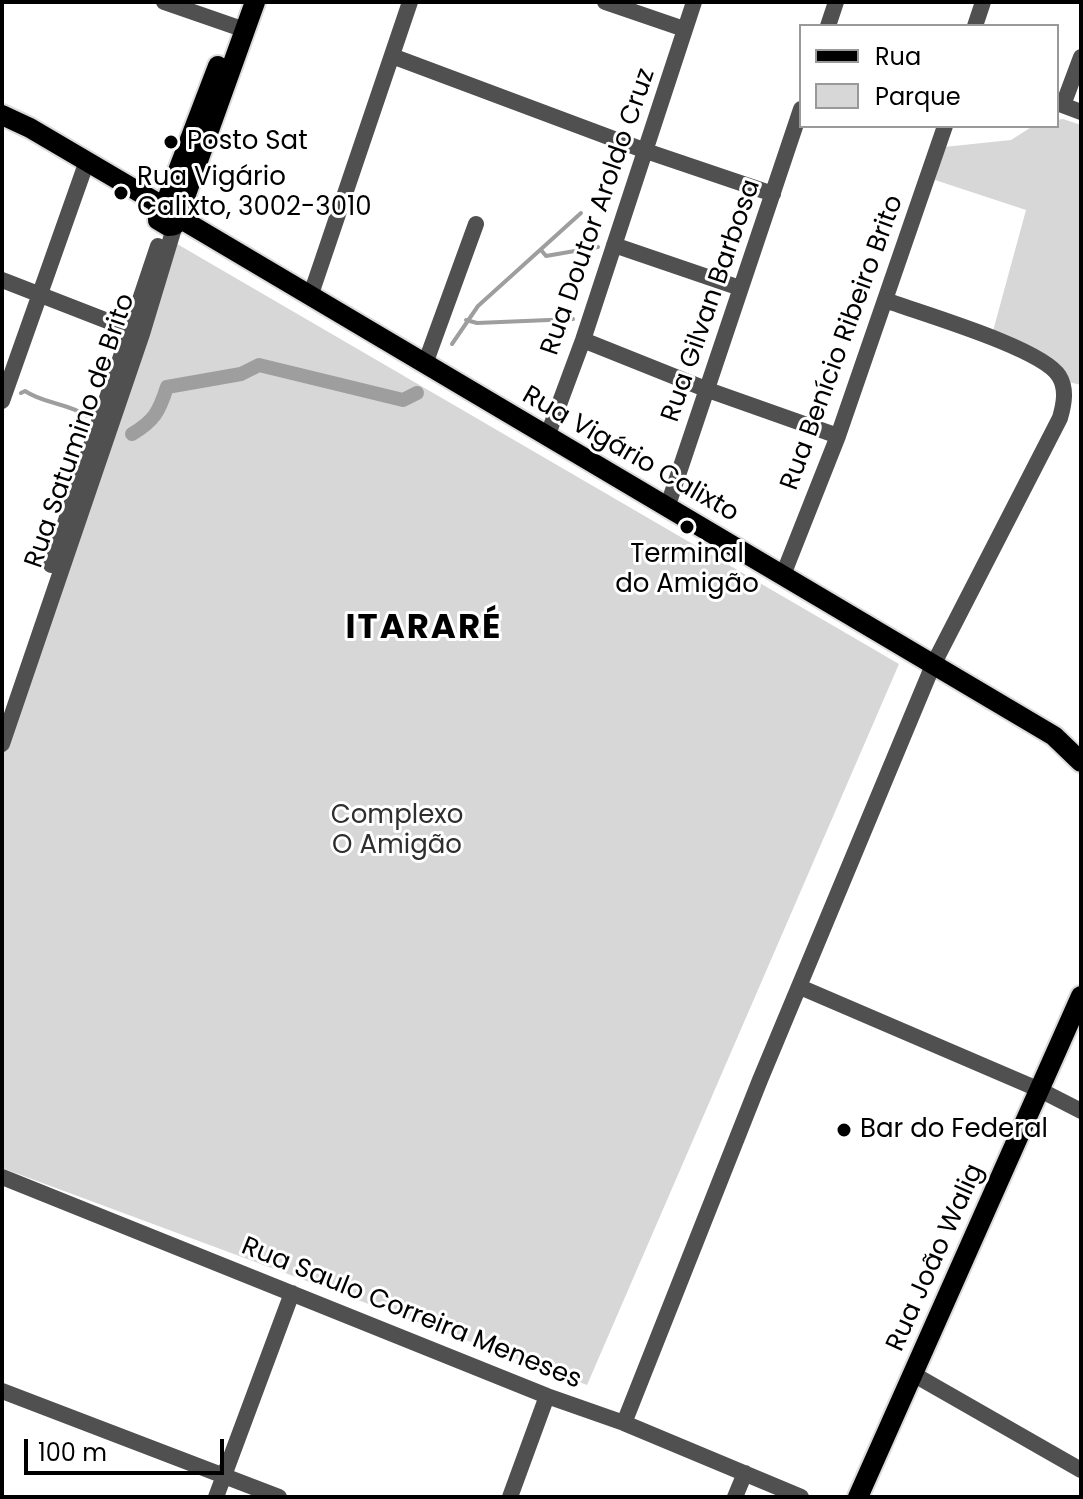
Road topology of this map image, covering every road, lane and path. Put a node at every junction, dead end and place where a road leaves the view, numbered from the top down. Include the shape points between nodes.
1 (164, 2) edge
2 (241, 2) edge
3 (255, 2) edge
4 (410, 2) edge
5 (605, 2) edge
6 (694, 2) edge
7 (836, 2) edge
8 (983, 2) edge
9 (829, 24) edge
10 (976, 24) edge
11 (239, 28) junction
12 (684, 29) junction
13 (392, 56) junction
14 (1081, 57) edge
15 (1060, 104) edge
16 (1081, 112) edge
17 (2, 115) edge
18 (799, 115) edge
19 (944, 128) edge
20 (646, 151) junction
21 (87, 161) junction
22 (773, 194) junction
23 (171, 214) junction
24 (476, 224) dead end
25 (614, 245) junction
26 (2, 280) edge
27 (740, 288) junction
28 (311, 294) junction
29 (40, 295) junction
30 (885, 300) junction
31 (137, 332) junction
32 (583, 340) junction
33 (425, 364) junction
34 (708, 390) junction
35 (2, 401) edge
36 (838, 436) junction
37 (547, 437) junction
38 (667, 508) junction
39 (783, 575) junction
40 (933, 665) junction
41 (2, 712) edge
42 (1054, 736) junction
43 (1081, 742) edge
44 (2, 744) edge
45 (1081, 762) edge
46 (800, 987) junction
47 (1081, 996) edge
48 (1040, 1090) junction
49 (1081, 1111) edge
50 (2, 1177) edge
51 (292, 1293) junction
52 (913, 1374) junction
53 (2, 1391) edge
54 (547, 1396) junction
55 (624, 1423) junction
56 (1081, 1470) edge
57 (745, 1473) junction
58 (223, 1476) junction
59 (216, 1497) edge
60 (279, 1497) edge
61 (510, 1497) edge
62 (735, 1497) edge
63 (801, 1497) edge
64 (858, 1497) edge

1 - 11 street
2 - 11 main road, Rua Satumino de Brito
3 - 11 main road, Rua Satumino de Brito
4 - 13 street
5 - 12 street
6 - 12 street, Rua Doutor Aroldo Cruz
7 - 9 street
8 - 10 street
11 - 23 main road, Rua Satumino de Brito
12 - 20 street, Rua Doutor Aroldo Cruz
13 - 20 street
13 - 28 street
14 - 15 street
15 - 16 street
17 - 21 main road, Rua Vigário Calixto
18 - 22 street, Rua Gilvan Barbosa
19 - 30 street, Rua Benício Ribeiro Brito
20 - 22 street
20 - 25 street, Rua Doutor Aroldo Cruz
21 - 23 main road, Rua Vigário Calixto
21 - 29 street
22 - 27 street, Rua Gilvan Barbosa
23 - 28 main road, Rua Vigário Calixto
23 - 31 street, Rua Satumino de Brito
24 - 33 street
25 - 27 street
25 - 32 street, Rua Doutor Aroldo Cruz
26 - 29 street
27 - 34 street, Rua Gilvan Barbosa
28 - 33 main road, Rua Vigário Calixto
29 - 31 street
29 - 35 street
30 - 36 street, Rua Benício Ribeiro Brito
30 - 40 street via 1027,353 1050,366 1063,387 1060,418
31 - 41 street, Rua Satumino de Brito
31 - 44 street, Rua Satumino de Brito
32 - 34 street
32 - 37 street, Rua Doutor Aroldo Cruz
33 - 37 main road, Rua Vigário Calixto
34 - 36 street
34 - 38 street, Rua Gilvan Barbosa
36 - 39 street, Rua Benício Ribeiro Brito
37 - 38 main road, Rua Vigário Calixto
38 - 39 main road, Rua Vigário Calixto
39 - 40 main road, Rua Vigário Calixto
40 - 42 main road, Rua Vigário Calixto
40 - 46 street
42 - 43 main road, Rua Vigário Calixto
42 - 45 main road, Rua Vigário Calixto
46 - 48 street
46 - 55 street
47 - 48 main road, Rua João Walig
48 - 49 street
48 - 52 main road, Rua João Walig
50 - 51 street, Rua Saulo Correira Meneses
51 - 54 street, Rua Saulo Correira Meneses
51 - 58 street
52 - 56 street
52 - 64 main road, Rua João Walig
53 - 58 street
54 - 55 street, Rua Saulo Correira Meneses
54 - 61 street
55 - 57 street, Rua Saulo Correira Meneses
57 - 62 street
57 - 63 street, Rua Saulo Correira Meneses
58 - 59 street
58 - 60 street

